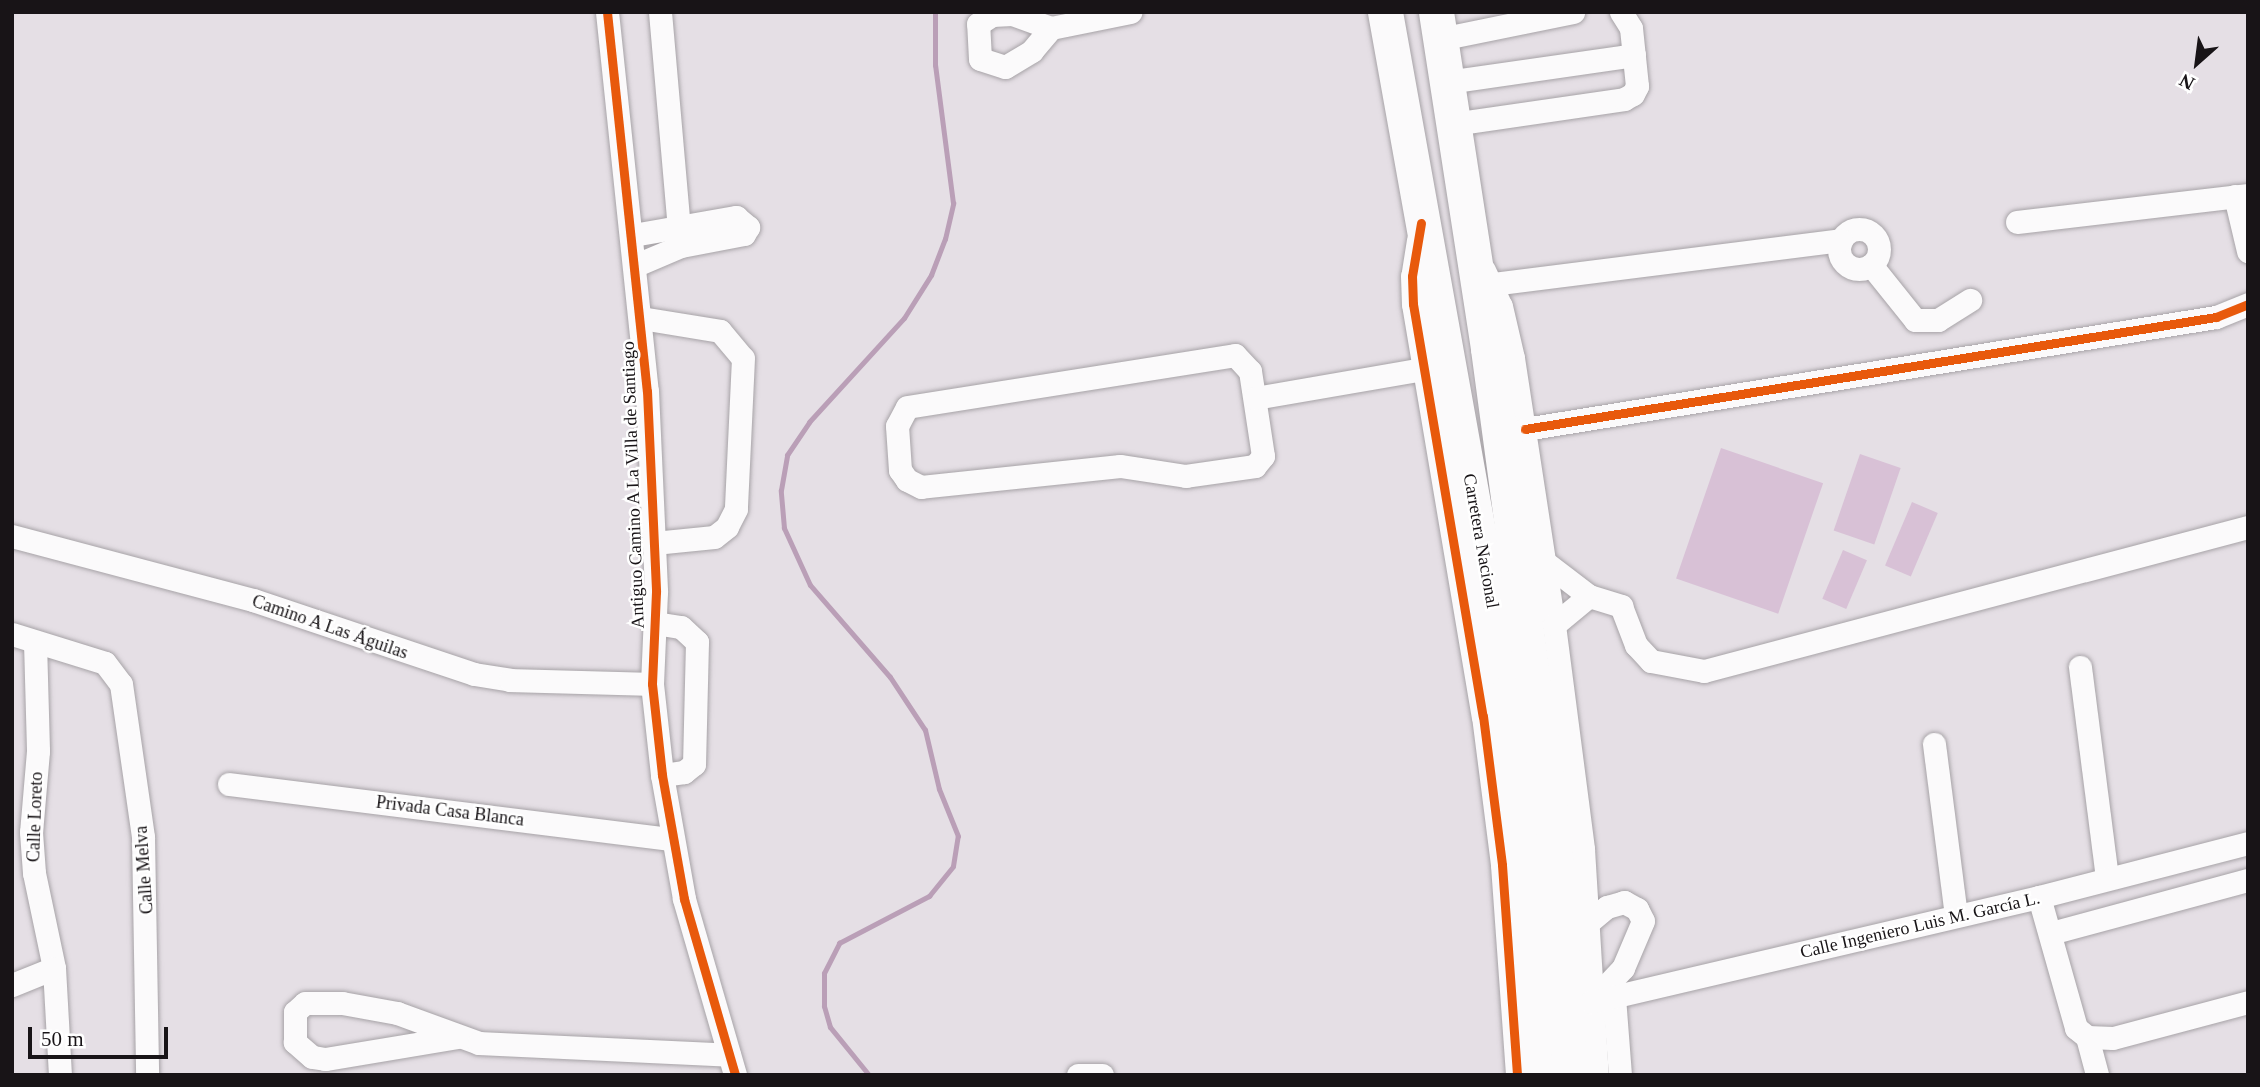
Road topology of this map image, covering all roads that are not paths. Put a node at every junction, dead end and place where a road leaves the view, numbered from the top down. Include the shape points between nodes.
1 (607, 12) edge
2 (660, 12) edge
3 (1130, 12) edge
4 (1385, 12) edge
5 (1573, 12) edge
6 (1621, 12) edge
7 (1438, 26) edge
8 (1051, 28) dead end
9 (1634, 55) junction
10 (1447, 82) junction
11 (1453, 124) junction
12 (2241, 195) edge
13 (2018, 222) dead end
14 (1421, 223) junction
15 (633, 235) junction
16 (678, 237) junction
17 (1473, 250) junction
18 (2248, 251) edge
19 (636, 265) junction
20 (1493, 284) junction
21 (1970, 300) dead end
22 (2248, 304) edge
23 (642, 318) junction
24 (1423, 369) junction
25 (1255, 398) junction
26 (1525, 429) junction
27 (1490, 501) junction
28 (2248, 527) edge
29 (12, 536) edge
30 (654, 543) junction
31 (1542, 561) junction
32 (1589, 596) junction
33 (655, 623) junction
34 (1554, 625) junction
35 (12, 634) edge
36 (35, 642) junction
37 (2080, 667) dead end
38 (652, 684) junction
39 (1934, 744) dead end
40 (662, 775) junction
41 (229, 783) dead end
42 (670, 839) junction
43 (2248, 843) edge
44 (2107, 878) junction
45 (2248, 880) edge
46 (2039, 897) junction
47 (1956, 916) junction
48 (1584, 926) junction
49 (2051, 933) junction
50 (54, 968) junction
51 (12, 985) edge
52 (1605, 994) junction
53 (2248, 1002) edge
54 (458, 1037) junction
55 (2087, 1037) junction
56 (732, 1065) edge
57 (60, 1075) edge
58 (147, 1075) edge
59 (1078, 1075) edge
60 (1102, 1075) edge
61 (1517, 1075) edge
62 (1542, 1075) edge
63 (1570, 1075) edge
64 (1597, 1075) edge
65 (1620, 1075) edge
66 (2097, 1075) edge

1 - 15 street, Antiguo Camino A La Villa de Santiago
2 - 16 street
3 - 8 street
4 - 14 highway, Carretera Nacional
5 - 7 street
6 - 9 street via 1631,28
7 - 10 highway, Carretera Nacional
9 - 10 street
9 - 11 street via 1637,86 1624,99
10 - 11 highway, Carretera Nacional
11 - 17 highway, Carretera Nacional
12 - 13 street
12 - 18 street
14 - 24 street via 1412,276
14 - 27 highway, Carretera Nacional
15 - 16 street
15 - 19 street, Antiguo Camino A La Villa de Santiago
16 - 19 street
17 - 20 street
17 - 27 highway, Carretera Nacional
19 - 23 street, Antiguo Camino A La Villa de Santiago
20 - 21 street via 1841,240 1853,230 1868,232 1878,244 1871,265 1915,320 1938,320
20 - 26 street via 1513,358
22 - 26 street via 2216,317
23 - 30 street, Antiguo Camino A La Villa de Santiago
23 - 30 street via 720,331 743,358 736,509 727,527 714,537
24 - 25 street
24 - 61 street via 1483,716 1502,865
25 - 25 street via 1250,371 1234,355 907,408 897,426 900,470 921,487 1120,466 1186,476 1255,466 1263,456
26 - 31 street
27 - 62 highway, Carretera Nacional
27 - 63 highway, Carretera Nacional via 1554,839
28 - 32 street via 1704,671 1651,661 1636,645 1621,606
29 - 38 street, Camino A Las Águilas via 253,600 474,674 510,680
30 - 33 street, Antiguo Camino A La Villa de Santiago
31 - 32 street
31 - 34 street
32 - 34 street
33 - 38 street, Antiguo Camino A La Villa de Santiago
33 - 40 street via 681,627 696,642 694,764 684,772
34 - 48 street via 1583,849
35 - 36 street
36 - 50 street, Calle Loreto via 38,751 31,832 34,873
36 - 58 street, Calle Melva via 113,668 125,704 143,837
37 - 44 street
38 - 40 street, Antiguo Camino A La Villa de Santiago
39 - 47 street
40 - 42 street, Antiguo Camino A La Villa de Santiago
41 - 42 street, Privada Casa Blanca
42 - 56 street, Antiguo Camino A La Villa de Santiago
43 - 44 street, Calle Ingeniero Luis M. García L.
44 - 46 street, Calle Ingeniero Luis M. García L.
45 - 49 street
46 - 47 street, Calle Ingeniero Luis M. García L.
46 - 49 street
47 - 52 street, Calle Ingeniero Luis M. García L.
48 - 52 street
48 - 52 street via 1607,907 1625,902 1637,909 1643,921
49 - 55 street via 2076,1028
50 - 51 street
50 - 57 street, Calle Loreto
52 - 64 street
52 - 65 street
53 - 55 street via 2113,1038
54 - 54 street via 367,1006 305,1003 295,1012 295,1042 312,1057
54 - 56 street
55 - 66 street
59 - 60 street

